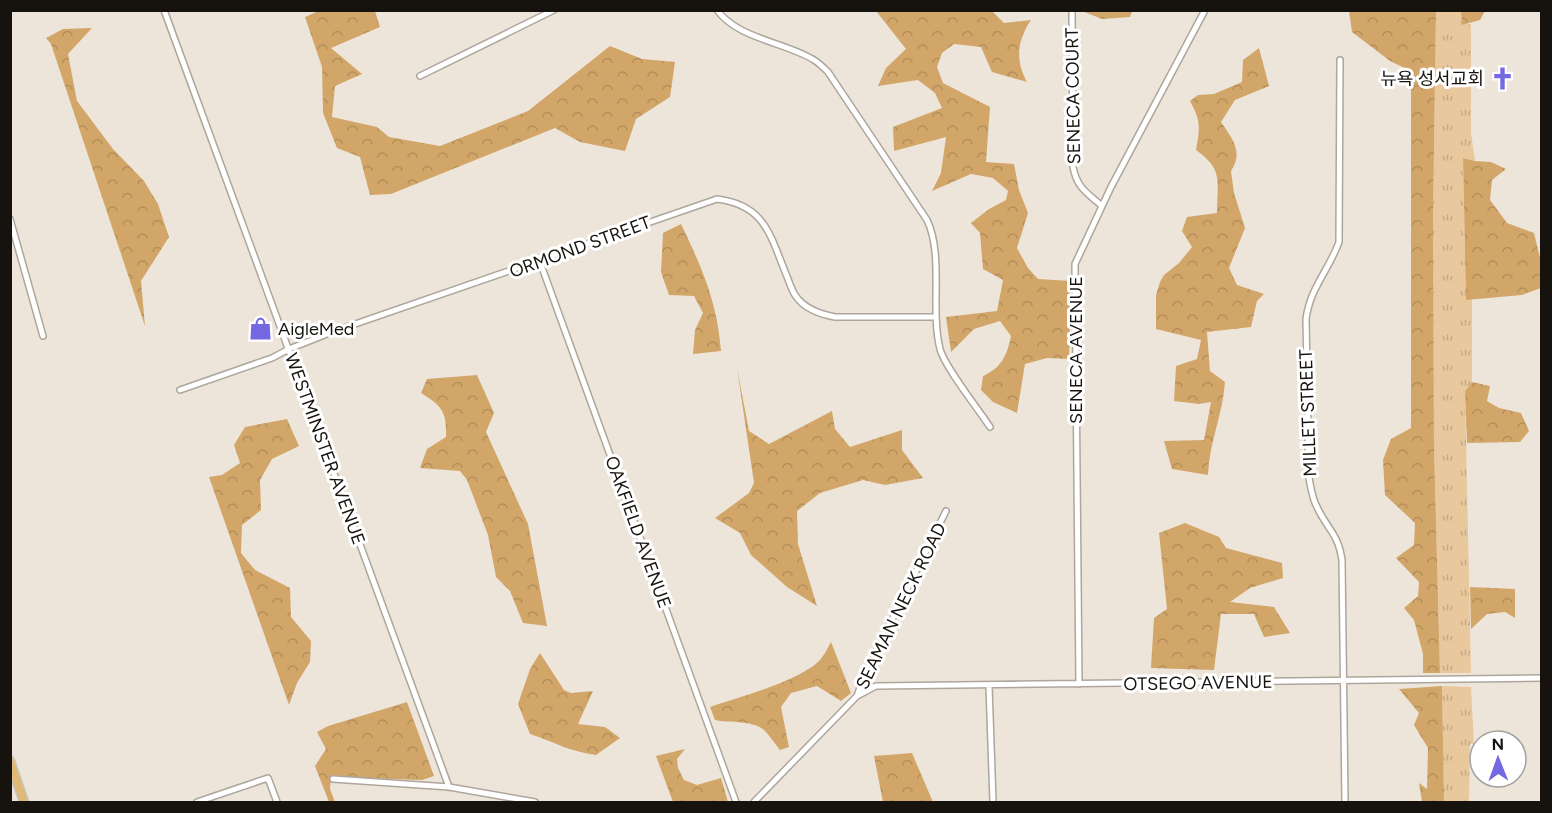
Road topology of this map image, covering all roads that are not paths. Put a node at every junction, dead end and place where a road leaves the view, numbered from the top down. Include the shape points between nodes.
1 (164, 10) edge
2 (554, 10) edge
3 (717, 10) edge
4 (1072, 10) edge
5 (1205, 10) edge
6 (1340, 60) dead end
7 (420, 76) dead end
8 (1102, 206) junction
9 (10, 219) edge
10 (540, 262) junction
11 (936, 317) junction
12 (43, 336) dead end
13 (289, 349) junction
14 (180, 390) dead end
15 (990, 427) dead end
16 (946, 512) dead end
17 (1542, 678) edge
18 (1343, 681) junction
19 (1079, 684) junction
20 (989, 686) junction
21 (857, 696) junction
22 (10, 760) edge
23 (333, 779) dead end
24 (448, 787) junction
25 (24, 802) edge
26 (197, 802) edge
27 (277, 802) edge
28 (535, 802) edge
29 (736, 802) edge
30 (754, 802) edge
31 (993, 802) edge
32 (1346, 802) edge

1 - 13 street, WESTMINSTER AVENUE
2 - 7 street
3 - 11 street via 738,28 814,59 828,72 932,230
4 - 8 street, SENECA COURT via 1073,167 1079,185
5 - 8 street, SENECA AVENUE
6 - 18 street, MILLET STREET via 1339,242 1311,295 1306,319 1309,478 1312,497 1339,544
8 - 19 street, SENECA AVENUE via 1075,264
9 - 12 street
10 - 11 street, ORMOND STREET via 717,199 745,206 758,215 767,227 795,295 819,314
10 - 13 street, ORMOND STREET
10 - 29 street, OAKFIELD AVENUE
11 - 15 street via 940,353
13 - 14 street, ORMOND STREET
13 - 24 street, WESTMINSTER AVENUE
16 - 21 street, SEAMAN NECK ROAD
17 - 18 street, OTSEGO AVENUE
18 - 19 street, OTSEGO AVENUE
18 - 32 street, MILLET STREET
19 - 20 street, OTSEGO AVENUE
20 - 21 street, OTSEGO AVENUE via 876,686
20 - 31 street
21 - 30 street, SEAMAN NECK ROAD
22 - 25 main road
23 - 24 street
24 - 28 street
26 - 27 street via 268,778

